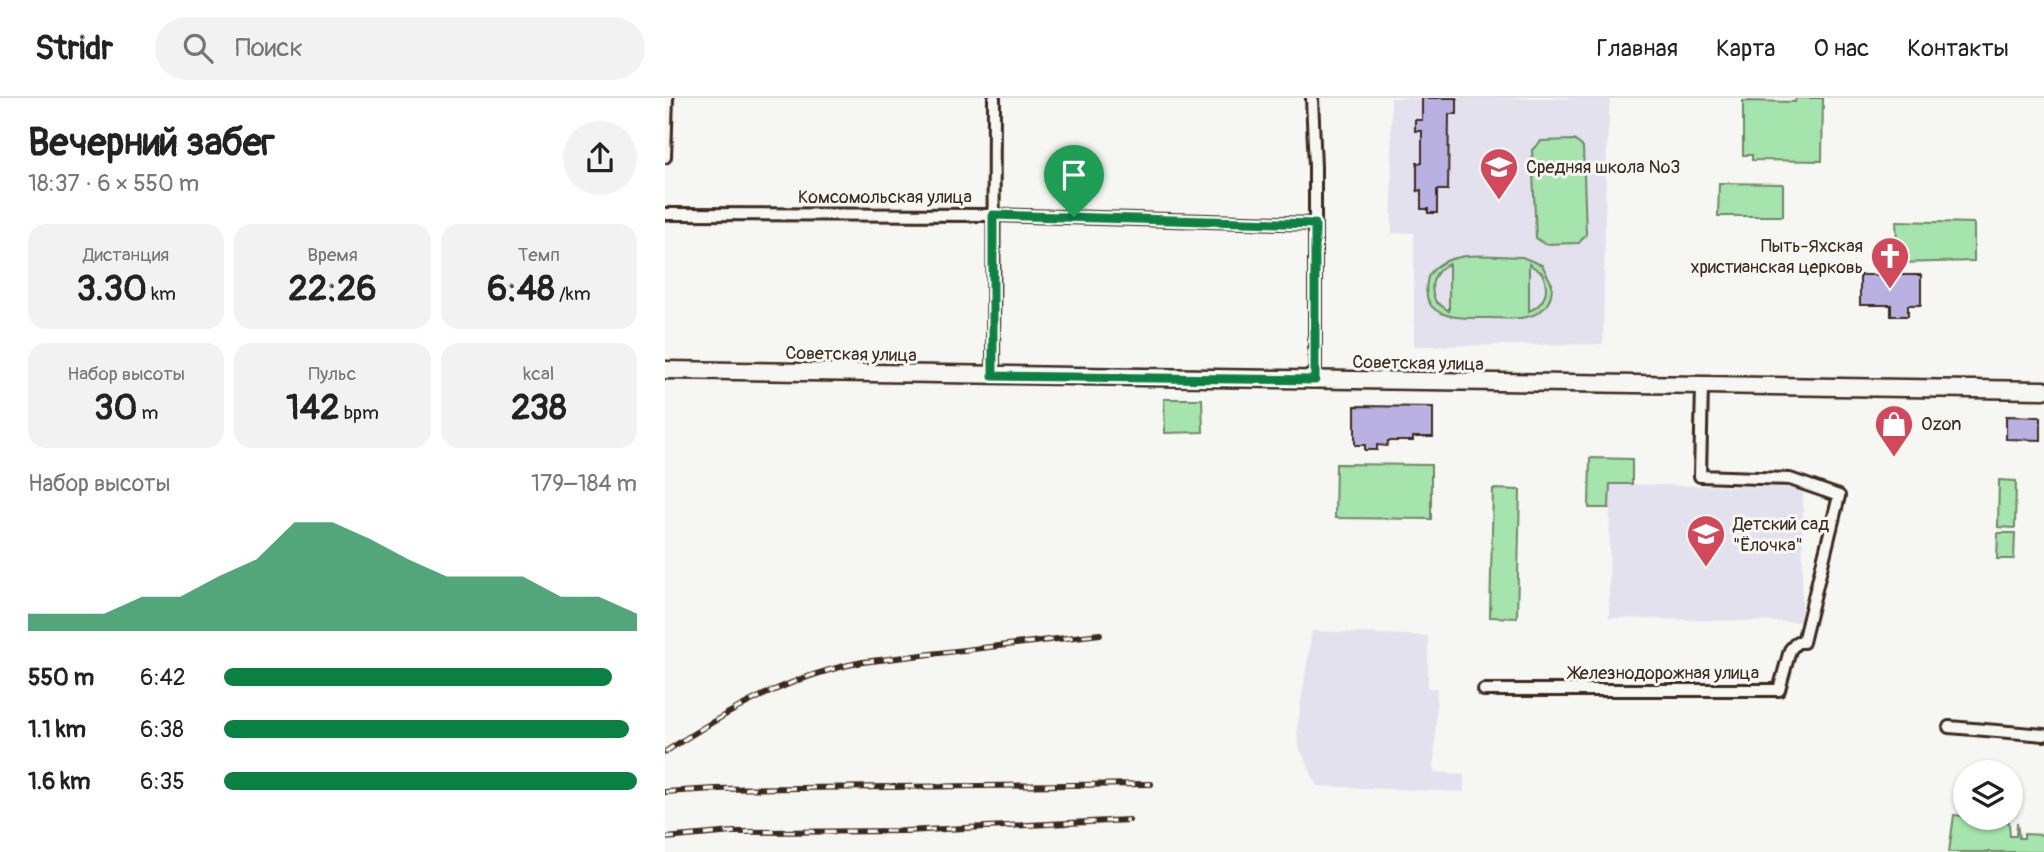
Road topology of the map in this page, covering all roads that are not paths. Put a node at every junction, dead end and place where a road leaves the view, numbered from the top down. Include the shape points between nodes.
1 (667, 98) edge
2 (994, 98) edge
3 (1312, 98) edge
4 (665, 158) edge
5 (665, 214) edge
6 (993, 215) junction
7 (1315, 224) junction
8 (665, 370) edge
9 (993, 376) junction
10 (1315, 380) junction
11 (1702, 385) junction
12 (2044, 390) edge
13 (1484, 690) dead end
14 (1949, 727) dead end
15 (2044, 735) edge

1 - 4 street
2 - 6 street
3 - 7 street
5 - 6 street, Комсомольская улица
6 - 7 street, Комсомольская улица
6 - 9 street
7 - 10 street
8 - 9 street, Советская улица
9 - 10 street, Советская улица
10 - 11 street, Советская улица
11 - 12 street, Советская улица
11 - 13 street, Железнодорожная улица via 1700,476 1790,480 1839,496 1803,642 1790,650 1779,690
14 - 15 street

